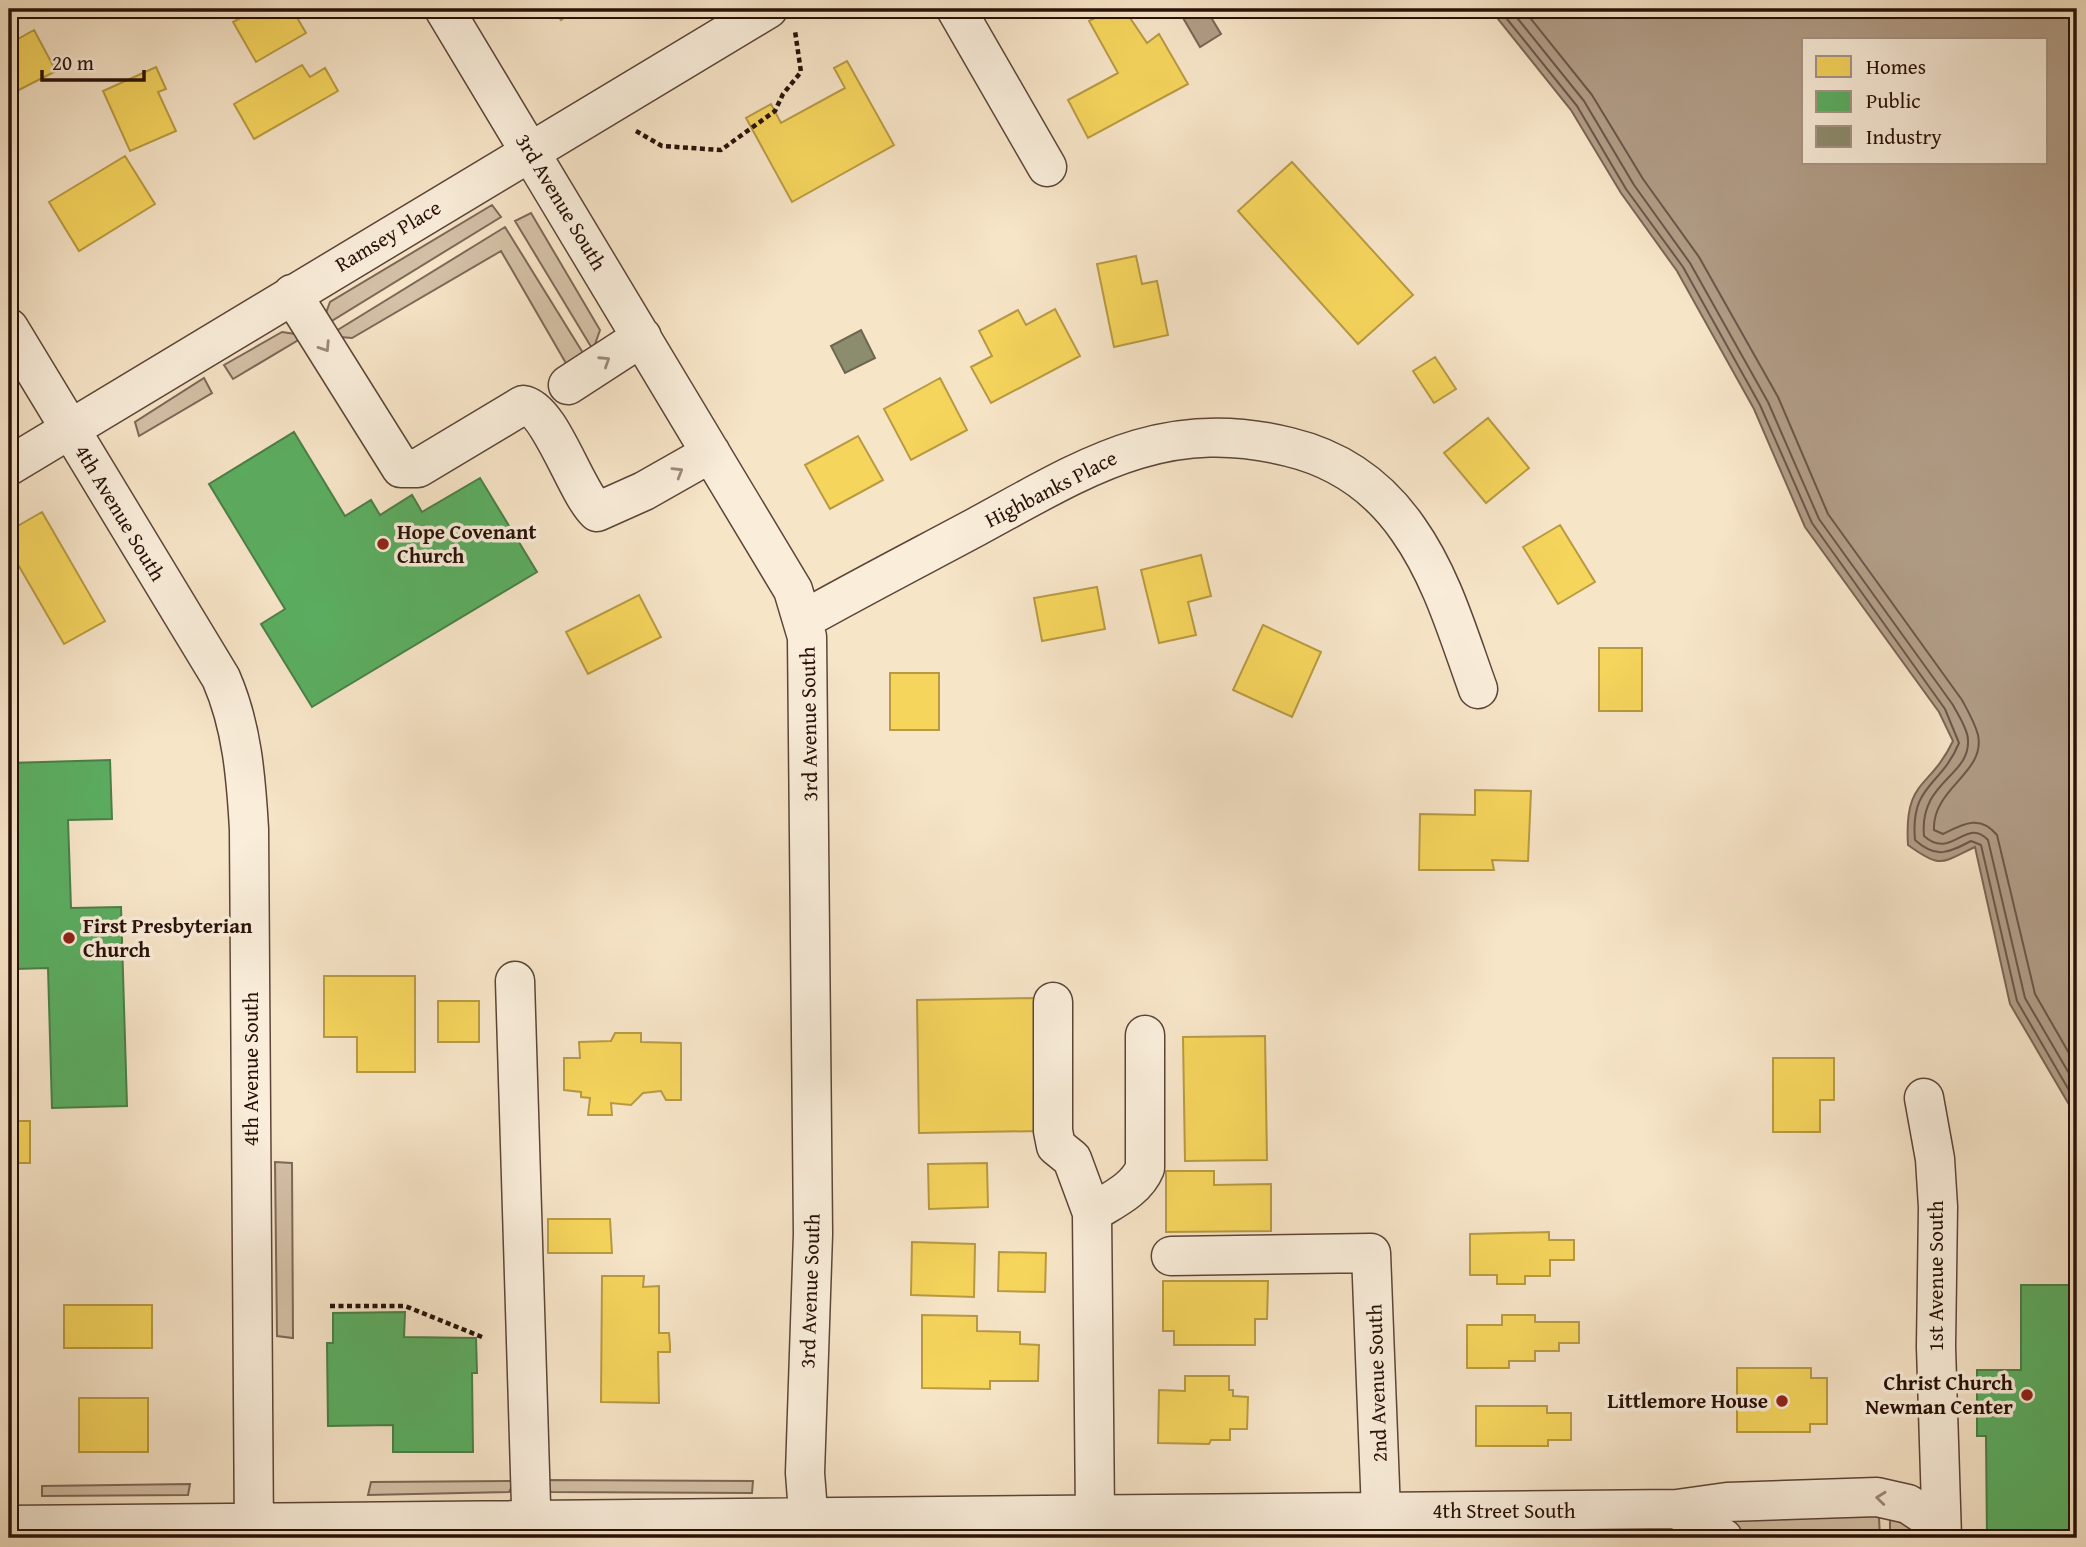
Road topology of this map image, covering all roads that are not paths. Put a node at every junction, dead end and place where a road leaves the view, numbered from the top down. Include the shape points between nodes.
1 (444, 9) edge
2 (956, 9) edge
3 (782, 19) edge
4 (531, 151) junction
5 (1047, 167) dead end
6 (292, 295) junction
7 (9, 328) edge
8 (642, 337) junction
9 (568, 385) dead end
10 (69, 428) junction
11 (711, 453) junction
12 (9, 466) edge
13 (803, 620) junction
14 (1478, 689) dead end
15 (515, 981) dead end
16 (1053, 1002) dead end
17 (1145, 1035) dead end
18 (1924, 1098) dead end
19 (1092, 1213) junction
20 (1171, 1256) dead end
21 (1381, 1512) junction
22 (1095, 1515) junction
23 (9, 1525) edge
24 (1698, 1527) edge
25 (809, 1528) edge
26 (532, 1530) edge
27 (254, 1531) edge
28 (1942, 1532) edge

1 - 4 street, 3rd Avenue South
2 - 5 street
3 - 4 street, Ramsey Place via 612,103
4 - 6 street, Ramsey Place
4 - 8 street, 3rd Avenue South
6 - 10 street, Ramsey Place
6 -> 11 street via 398,464 408,470 515,407 526,405 533,407 543,422 597,512
7 - 10 street, 4th Avenue South
9 -> 8 street
8 - 11 street, 3rd Avenue South
10 - 12 street, Ramsey Place
10 - 27 street, 4th Avenue South via 221,678 235,716 243,761 249,829
11 - 13 street, 3rd Avenue South via 793,590
13 - 14 street, Highbanks Place via 1076,473 1124,452 1197,436 1231,436 1311,452 1341,465 1389,507 1423,551 1441,587
13 - 25 street, 3rd Avenue South via 809,663 813,1234 805,1473
15 - 26 street
16 - 19 street via 1053,1131 1056,1146 1072,1159
17 - 19 street via 1145,1168 1140,1180
18 - 28 street, 1st Avenue South via 1938,1207 1936,1337
19 - 22 street
20 - 21 street, 2nd Avenue South via 1371,1253
21 - 22 street, 4th Street South
21 - 24 street, 4th Street South
22 - 25 street, 4th Street South
23 - 27 street, 4th Street South
28 -> 24 street, 4th Street South via 1908,1504 1877,1497 1727,1502
25 - 26 street, 4th Street South
26 - 27 street, 4th Street South

